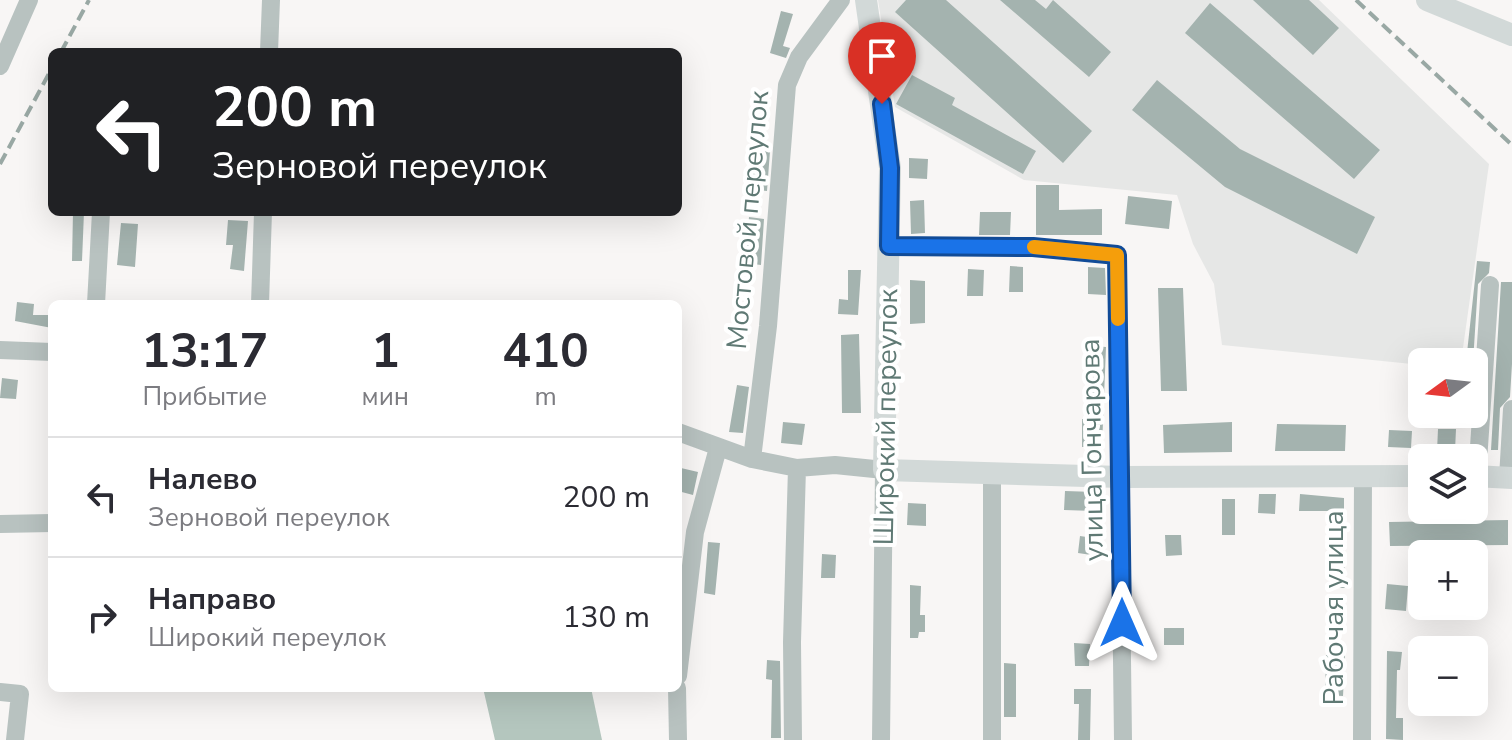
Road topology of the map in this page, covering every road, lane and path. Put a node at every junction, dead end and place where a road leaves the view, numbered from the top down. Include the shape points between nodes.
1 (29, 0) edge
2 (271, 0) edge
3 (841, 0) edge
4 (866, 0) edge
5 (1427, 0) edge
6 (7, 30) edge
7 (1512, 35) edge
8 (269, 48) edge
9 (0, 66) edge
10 (101, 216) edge
11 (263, 216) edge
12 (889, 246) junction
13 (1490, 285) dead end
14 (96, 300) edge
15 (260, 300) edge
16 (0, 350) edge
17 (48, 352) edge
18 (1512, 409) edge
19 (682, 434) edge
20 (1478, 444) edge
21 (718, 448) junction
22 (752, 459) junction
23 (797, 468) junction
24 (884, 470) junction
25 (1510, 472) edge
26 (992, 474) junction
27 (1488, 475) edge
28 (1408, 476) edge
29 (1121, 477) junction
30 (1363, 477) junction
31 (48, 523) edge
32 (0, 524) edge
33 (682, 642) edge
34 (0, 692) edge
35 (677, 692) edge
36 (15, 740) edge
37 (678, 740) edge
38 (793, 740) edge
39 (881, 740) edge
40 (992, 740) edge
41 (1123, 740) edge
42 (1362, 740) edge

1 - 6 street
2 - 8 street
3 - 22 street, Мостовой переулок via 799,57 787,85
4 - 12 main road, Широкий переулок via 888,143
5 - 7 main road
6 - 9 street
10 - 14 street
11 - 15 street
12 - 24 main road, Широкий переулок
12 - 29 street, улица Гончарова via 1033,247 1117,255
13 - 20 street
16 - 17 street
18 - 25 street
19 - 21 street
21 - 22 street
21 - 33 street via 695,532
22 - 23 street
23 - 24 street
23 - 38 street
24 - 26 main road
24 - 39 street, Широкий переулок
25 - 27 main road
26 - 29 main road
26 - 40 street
28 - 30 main road
29 - 30 main road
29 - 41 street, улица Гончарова
30 - 42 street, Рабочая улица
31 - 32 street
34 - 36 street via 20,694
35 - 37 street

